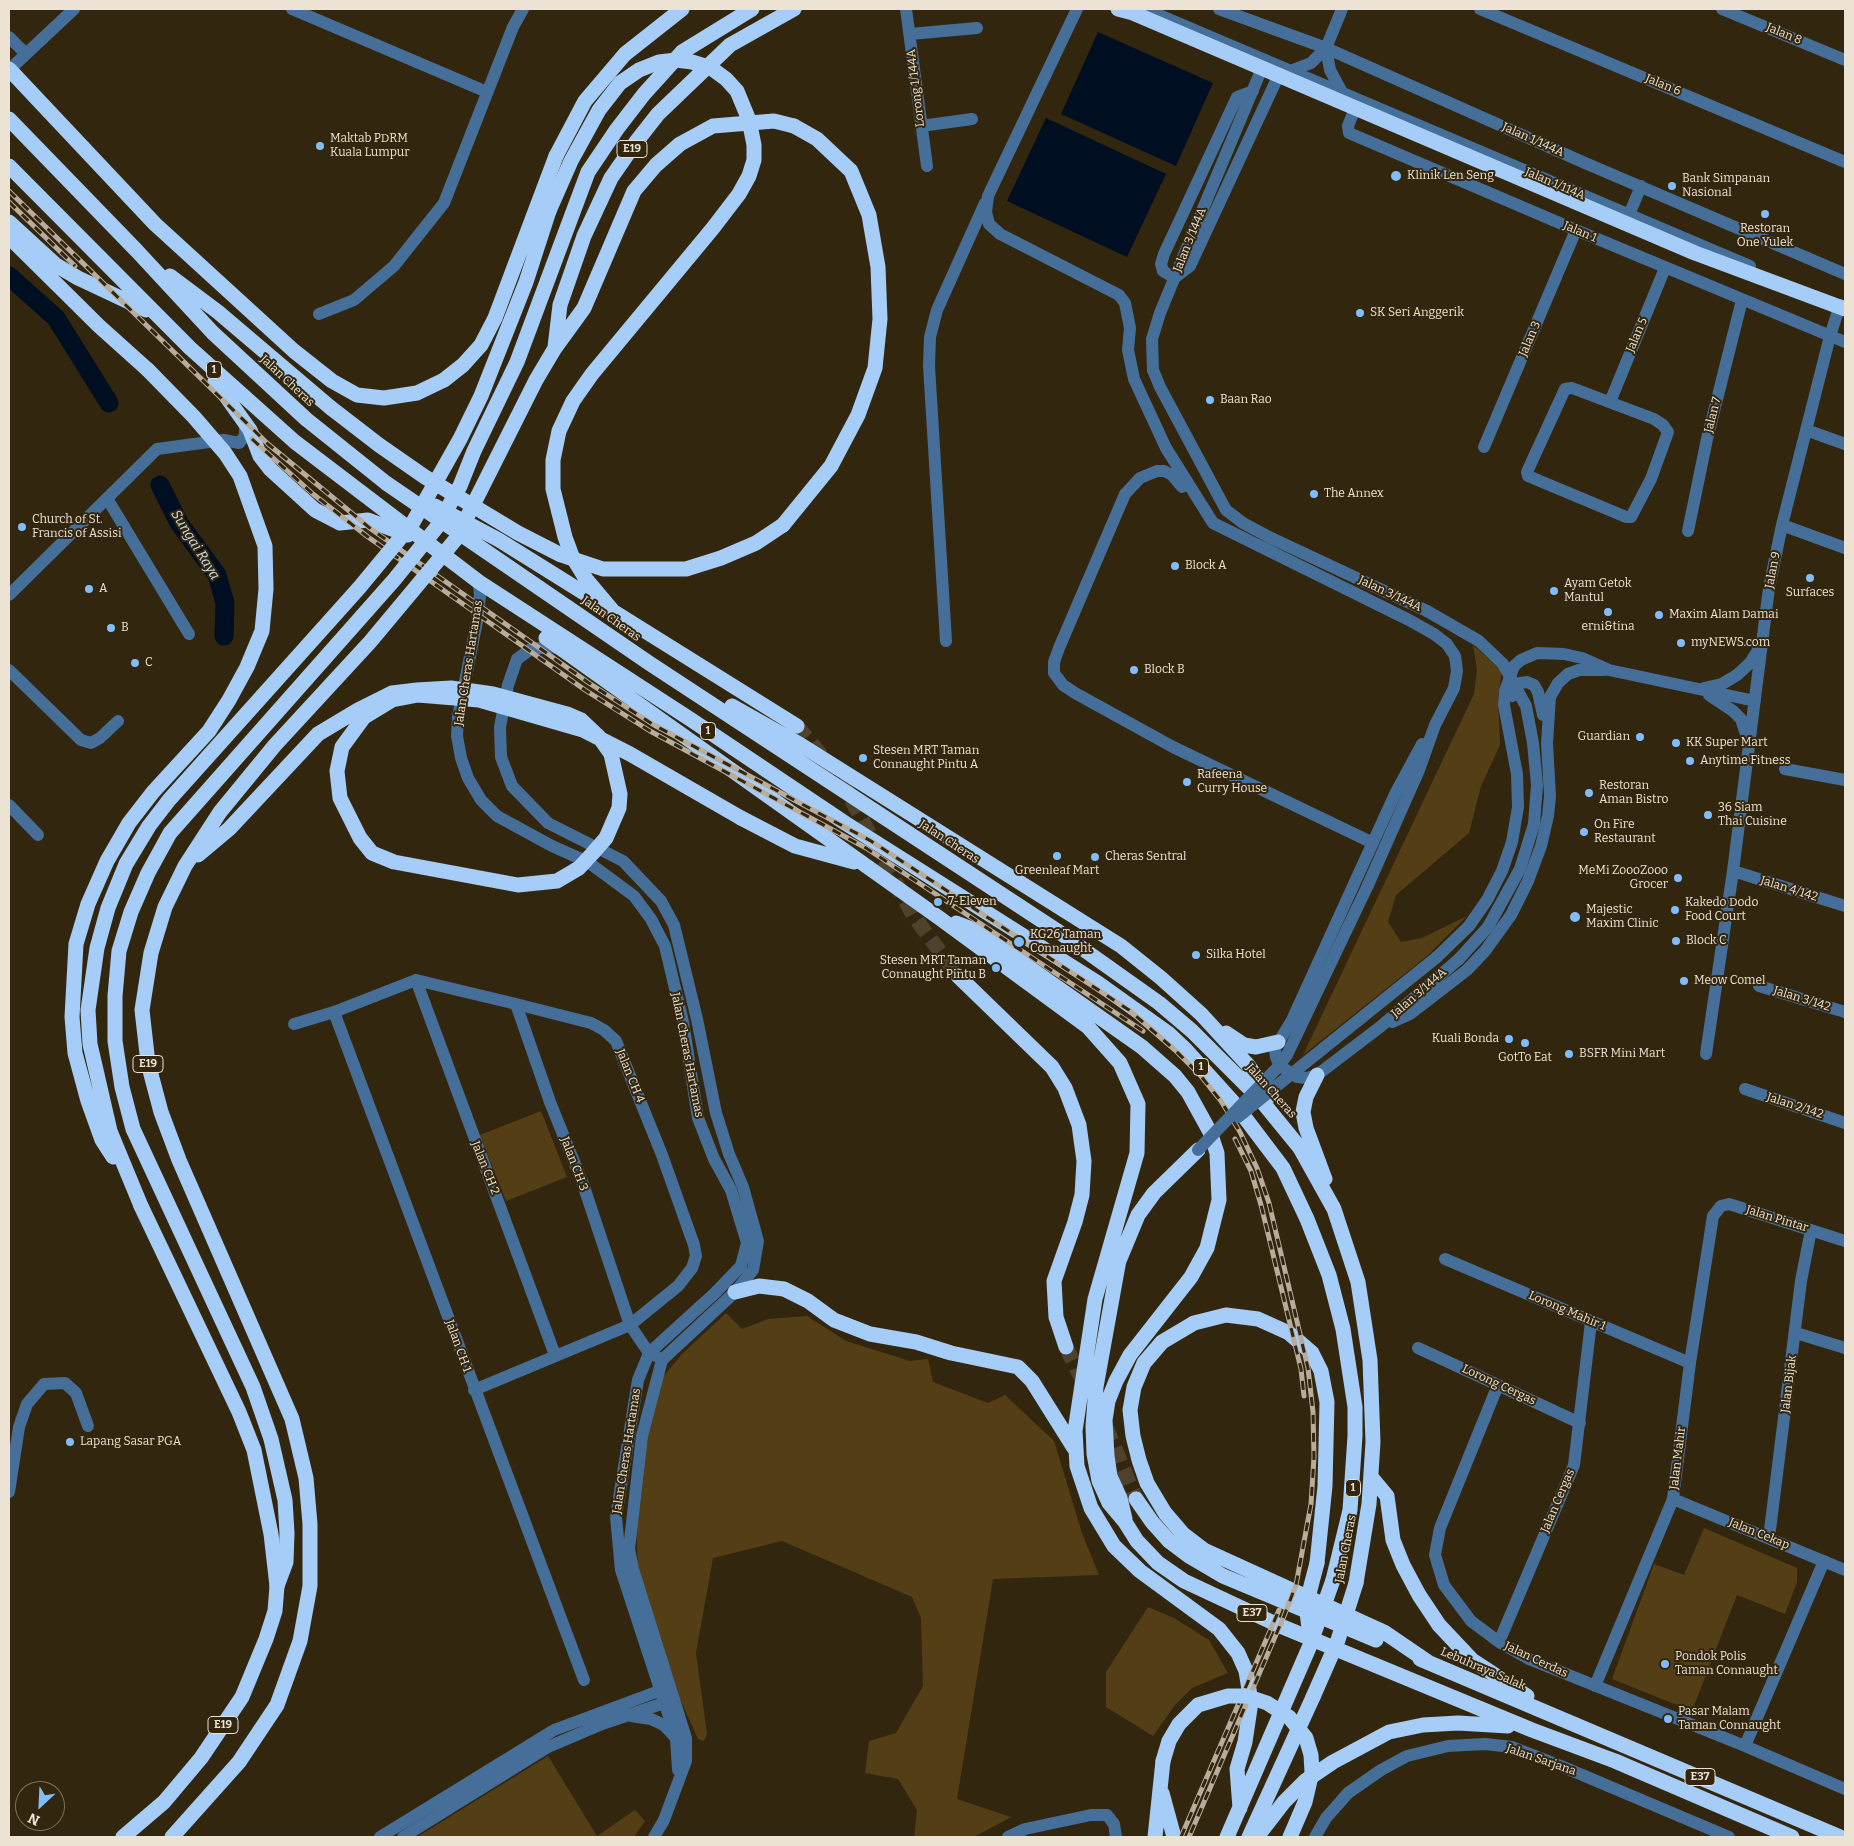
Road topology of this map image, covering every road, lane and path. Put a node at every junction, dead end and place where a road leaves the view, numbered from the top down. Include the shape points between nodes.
1 (74, 9) edge
2 (292, 9) edge
3 (523, 9) edge
4 (682, 9) edge
5 (752, 9) edge
6 (794, 9) edge
7 (906, 9) edge
8 (1076, 9) edge
9 (1131, 9) edge
10 (1219, 9) edge
11 (1342, 9) edge
12 (1480, 9) edge
13 (1722, 9) edge
14 (977, 28) dead end
15 (910, 34) junction
16 (9, 37) edge
17 (1326, 48) junction
18 (26, 54) junction
19 (1265, 60) junction
20 (1845, 60) edge
21 (9, 69) edge
22 (1286, 69) junction
23 (487, 92) junction
24 (1253, 92) junction
25 (1343, 94) junction
26 (1358, 101) junction
27 (9, 119) edge
28 (972, 119) dead end
29 (921, 126) junction
30 (1845, 162) edge
31 (9, 166) edge
32 (927, 166) dead end
33 (1641, 186) junction
34 (988, 196) junction
35 (1629, 215) junction
36 (9, 222) edge
37 (1576, 230) junction
38 (1000, 234) junction
39 (9, 237) edge
40 (967, 245) junction
41 (137, 250) junction
42 (1665, 268) junction
43 (1845, 274) edge
44 (1742, 300) junction
45 (1844, 305) edge
46 (155, 313) junction
47 (319, 314) dead end
48 (1830, 336) junction
49 (1845, 342) edge
50 (190, 348) junction
51 (555, 348) junction
52 (1610, 402) junction
53 (245, 421) junction
54 (1806, 430) junction
55 (224, 440) junction
56 (1845, 444) edge
57 (1484, 447) dead end
58 (270, 469) junction
59 (386, 482) junction
60 (108, 500) junction
61 (1213, 522) junction
62 (1782, 525) junction
63 (1688, 531) dead end
64 (426, 541) junction
65 (1845, 548) edge
66 (479, 582) junction
67 (9, 595) edge
68 (515, 607) junction
69 (613, 611) junction
70 (189, 634) dead end
71 (946, 641) dead end
72 (1763, 643) junction
73 (563, 650) junction
74 (9, 670) edge
75 (1609, 670) junction
76 (1701, 689) junction
77 (704, 697) junction
78 (1755, 701) junction
79 (118, 721) dead end
80 (1435, 725) junction
81 (797, 726) tunnel mouth
82 (1510, 741) junction
83 (1547, 743) junction
84 (1749, 748) junction
85 (1785, 769) dead end
86 (1845, 780) edge
87 (9, 805) edge
88 (38, 835) dead end
89 (1373, 843) junction
90 (865, 865) junction
91 (185, 866) junction
92 (1733, 871) junction
93 (1845, 906) edge
94 (938, 917) junction
95 (958, 976) tunnel mouth
96 (416, 980) junction
97 (1759, 986) dead end
98 (516, 1004) junction
99 (334, 1012) junction
100 (1845, 1012) edge
101 (1201, 1014) junction
102 (294, 1024) dead end
103 (1380, 1027) junction
104 (1278, 1042) junction
105 (702, 1043) junction
106 (1706, 1054) dead end
107 (1316, 1075) junction
108 (1746, 1089) dead end
109 (694, 1090) junction
110 (1845, 1123) edge
111 (1300, 1148) junction
112 (1198, 1150) junction
113 (141, 1206) junction
114 (1334, 1209) junction
115 (1713, 1216) joint
116 (1811, 1230) junction
117 (1845, 1241) edge
118 (1445, 1259) dead end
119 (1119, 1260) junction
120 (734, 1292) junction
121 (1591, 1322) junction
122 (630, 1325) junction
123 (1796, 1333) junction
124 (1066, 1347) tunnel mouth
125 (1418, 1348) dead end
126 (1845, 1348) edge
127 (649, 1352) junction
128 (1088, 1352) junction
129 (555, 1355) junction
130 (662, 1360) junction
131 (1690, 1363) junction
132 (1498, 1385) junction
133 (474, 1390) junction
134 (1580, 1423) junction
135 (88, 1426) dead end
136 (1075, 1450) junction
137 (1372, 1478) junction
138 (9, 1492) edge
139 (1136, 1499) tunnel mouth
140 (1673, 1499) junction
141 (1126, 1522) junction
142 (1769, 1538) junction
143 (1824, 1561) junction
144 (1845, 1570) edge
145 (277, 1586) junction
146 (1499, 1642) junction
147 (1311, 1643) junction
148 (1428, 1662) junction
149 (584, 1680) dead end
150 (1595, 1686) junction
151 (667, 1695) junction
152 (628, 1715) junction
153 (600, 1718) junction
154 (1560, 1718) junction
155 (1532, 1730) junction
156 (676, 1738) junction
157 (1746, 1746) junction
158 (678, 1780) junction
159 (1159, 1782) junction
160 (1845, 1790) edge
161 (1240, 1808) junction
162 (422, 1818) junction
163 (123, 1837) edge
164 (172, 1837) edge
165 (380, 1837) edge
166 (402, 1837) edge
167 (654, 1837) edge
168 (1008, 1837) edge
169 (1116, 1837) edge
170 (1155, 1837) edge
171 (1174, 1837) edge
172 (1227, 1837) edge
173 (1249, 1837) edge
174 (1257, 1837) edge
175 (1290, 1837) edge
176 (1315, 1837) edge
177 (1729, 1837) edge
178 (1792, 1837) edge
179 (1840, 1837) edge

1 - 18 street
2 - 23 street
3 - 23 street
4 - 21 highway, bridge via 625,54 585,101 556,156 495,318 481,345 444,380 417,394 384,398 357,394 332,381 294,351 155,224
5 - 145 highway, E19, bridge via 682,52 644,94 588,172 517,362 460,486 437,527 170,833 131,912 119,951 115,1041 133,1129 253,1387 272,1439 285,1500 286,1562
6 - 51 highway, E19, bridge via 730,44 658,114 636,142 611,178 584,236 560,305
7 - 15 street, Lorong 1/144A
8 - 34 street
9 - 19 street, Jalan 1/114A
9 - 45 highway, bridge via 1133,13 1695,253
10 - 17 street, Jalan 1/144A
11 - 17 street
12 - 30 street, Jalan 6
13 - 20 street, Jalan 8
14 - 15 street
15 - 29 street, Lorong 1/144A
16 - 18 street
17 - 22 street via 1311,62
17 - 25 street via 1330,70
17 - 33 street, Jalan 1/144A
18 - 21 street
19 - 22 street, Jalan 1/114A
19 - 24 street
22 - 24 street via 1190,266 1177,276 1171,276 1163,271 1164,254 1237,97
22 - 25 street, Jalan 1/114A
23 - 47 street via 444,203 394,266 354,300
24 - 103 street, Jalan 3/144A, bridge via 1152,338 1154,370 1160,387 1226,510 1271,538 1428,611 1479,641 1503,664 1526,706 1533,744 1537,785 1534,824 1520,869 1488,927 1459,959
25 - 26 street, Jalan 1/114A
26 - 35 street, Jalan 1/114A
26 - 37 street, Jalan 1 via 1348,126 1349,133
27 - 41 highway, Jalan Cheras / 1
28 - 29 street
29 - 32 street, Lorong 1/144A
31 - 46 highway, Jalan Cheras / 1
33 - 35 street
33 - 43 street, Jalan 1/144A
34 - 38 street via 986,212 989,224
34 - 40 street
35 - 45 street, Jalan 1/114A
36 - 46 highway via 56,265
37 - 42 street, Jalan 1
37 - 57 street, Jalan 3
38 - 40 street via 982,233
38 - 61 street via 1093,280 1119,295 1125,303 1130,328 1128,350 1134,379 1166,448
39 - 113 highway, bridge via 148,370 225,453 240,476 264,546 266,589 262,631 247,667 209,731 129,823 88,904 76,944 72,1001 75,1052 102,1140
40 - 71 street via 937,310 930,337 929,366
41 - 51 highway, bridge via 218,312 379,446 518,533 560,555 603,569 686,569 756,543 783,524 830,466 858,416 875,368 880,319 878,267 869,215 851,171 817,139 794,126 774,121 713,126 680,144 634,191 584,308
41 - 59 highway, Jalan Cheras / 1 via 221,340 306,419
42 - 44 street, Jalan 1
42 - 52 street, Jalan 5
44 - 48 street, Jalan 1
44 - 63 street, Jalan 7
45 - 48 street, Jalan 9
46 - 50 highway, Jalan Cheras / 1
48 - 49 street, Jalan 1
48 - 54 street, Jalan 9
50 - 53 highway
50 - 64 highway, Jalan Cheras / 1 via 294,442
51 - 91 highway, E19, bridge via 456,539 370,642 275,745 220,812
52 - 52 street via 1654,419 1668,432 1651,478 1631,517 1531,478 1527,472 1565,389 1578,390
53 - 55 street via 242,440 232,443
53 - 58 highway via 260,456
54 - 56 street
54 - 62 street, Jalan 9
55 - 58 street via 251,449
55 - 60 street via 157,449
58 - 64 highway via 328,518 340,523 368,520
59 - 69 highway via 499,540
59 - 77 highway, Jalan Cheras / 1 via 649,663
60 - 67 street
60 - 70 street
61 - 80 street, Jalan 3/144A via 1409,620 1447,644 1455,656 1457,671 1454,688
61 - 89 street via 1172,475 1157,471 1140,478 1125,494 1054,662 1054,673 1075,693 1173,747
62 - 65 street
62 - 72 street, Jalan 9 via 1769,588
64 - 66 highway, Jalan Cheras / 1
66 - 68 highway, Jalan Cheras / 1
66 - 109 street, Jalan Cheras Hartamas via 477,621 458,726 461,758 468,778 481,800 497,816 588,862 634,896 651,919 664,946 683,1022
68 - 73 highway via 538,634
68 - 147 highway, Jalan Cheras / 1, bridge via 853,828 1098,983 1168,1033 1233,1102 1283,1168 1307,1219 1329,1275 1343,1329 1355,1407 1355,1463 1346,1530
69 - 81 highway
69 - 113 highway, bridge via 586,580 572,556 553,489 553,460 559,431 573,401 612,347 654,301 739,194 754,160 754,145 744,105 726,79 711,68 692,62 659,62 639,70 620,83 599,110 570,161 549,211 526,282 481,396 412,524 169,800 126,864 108,908 97,948 88,1010 90,1044 110,1131
72 - 76 street via 1750,663 1737,675 1722,684
72 - 78 street, Jalan 9
73 - 90 highway
73 - 105 street, Jalan Cheras Hartamas via 531,649 517,659 500,727 501,757 506,772 512,786 548,823 623,861 661,900 674,925
74 - 79 street via 80,740 91,743
75 - 76 street
75 - 82 street via 1564,654 1538,653 1522,660 1514,666 1504,691
75 - 83 street via 1579,670 1558,683 1548,704
76 - 78 street
76 - 84 street via 1741,719
77 - 101 highway via 738,708 1074,914 1121,946
77 - 111 highway, Jalan Cheras / 1 via 1059,932 1159,1003 1260,1099
78 - 84 street, Jalan 9
80 - 89 street, Jalan 3/144A via 1416,755
80 - 112 street, Jalan 3/144A, bridge via 1419,770 1368,885 1288,1055
82 - 83 street via 1512,694 1520,683 1527,682 1538,692
82 - 112 street, bridge via 1517,774 1518,807 1507,856 1487,900 1469,926 1437,957
83 - 103 street via 1548,816 1528,881 1511,915 1467,970 1410,1014
84 - 92 street, Jalan 9
85 - 86 street
87 - 88 street
89 - 104 street, Jalan 3/144A via 1292,1020
90 - 91 highway, bridge via 795,846 630,754 614,746 606,742 598,738 583,730 479,700 418,695 392,700 364,717 342,747 336,771 340,798 360,838 372,852 394,862 518,885 557,880 579,868 606,838 619,808 620,794 611,754 603,742 599,736 581,720 493,694 451,688 392,693 318,734 229,830
90 - 94 highway
91 - 164 highway, E19, bridge via 165,907 151,953 142,1010 148,1063 161,1112 179,1160 292,1420 306,1478 310,1586 300,1641 278,1705 239,1762
92 - 93 street, Jalan 4/142
92 - 106 street, Jalan 9
94 - 128 highway via 1088,1027 1120,1063 1133,1088 1138,1113 1137,1153 1103,1268
94 - 141 highway via 977,931 1142,1047 1188,1092 1210,1132 1217,1153 1219,1200 1207,1248 1191,1277 1130,1355 1108,1401 1105,1420 1107,1456 1110,1476
95 - 124 highway via 1052,1068 1065,1088 1079,1125 1084,1161 1082,1195 1054,1280 1056,1317
96 - 98 street, Jalan CH 4
96 - 99 street
96 - 129 street, Jalan CH 2
97 - 100 street, Jalan 3/142
98 - 122 street, Jalan CH 3 via 583,1184
98 - 122 street, Jalan CH 4 via 591,1023 616,1041 676,1193 694,1245 696,1256 692,1268 678,1286
99 - 102 street
99 - 133 street, Jalan CH 1
101 - 104 highway via 1244,1045 1256,1047
101 - 111 highway via 1247,1064 1290,1124
103 - 107 street, Jalan 3/144A
104 - 107 street via 1276,1057 1288,1073 1297,1077
105 - 109 street via 694,1050
105 - 120 street, Jalan Cheras Hartamas via 716,1113 743,1187 758,1241 753,1270
107 - 114 highway via 1303,1112
108 - 110 street, Jalan 2/142
109 - 127 street, Jalan Cheras Hartamas via 698,1118 714,1159 731,1190 747,1243 741,1266
111 - 114 highway, Jalan Cheras / 1
112 - 119 highway via 1148,1200 1138,1214
113 - 145 highway via 254,1450 271,1534
114 - 137 highway, Jalan Cheras / 1 via 1358,1282 1370,1360
115 - 116 street, Jalan Pintar via 1721,1206 1729,1204
115 - 131 street, Jalan Mahir
116 - 117 street, Jalan Pintar
116 - 123 street, Jalan Bijak via 1801,1281
118 - 121 street, Lorong Mahir 1
119 - 128 highway
119 - 141 highway via 1096,1387 1093,1426 1099,1481 1109,1503
120 - 130 street, Jalan Cheras Hartamas
120 - 136 highway via 759,1286 784,1288 834,1320 870,1334 916,1342 1018,1368 1032,1381
121 - 131 street, Lorong Mahir 1
121 - 134 street, Jalan Cergas
122 - 127 street, Jalan CH 3
122 - 129 street, Jalan CH 4
123 - 126 street
123 - 142 street, Jalan Bijak
125 - 132 street, Lorong Cergas
127 - 130 street
127 - 151 street, Jalan Cheras Hartamas via 638,1380 616,1517 621,1570
128 - 136 highway
129 - 133 street, Jalan CH 4
130 - 151 street, Jalan Cheras Hartamas via 642,1436 629,1549
131 - 140 street, Jalan Mahir
132 - 134 street, Lorong Cergas
132 - 146 street, Jalan Cerdas via 1440,1528 1435,1555 1444,1585 1471,1621
133 - 149 street, Jalan CH 1
134 - 146 street, Jalan Cergas via 1574,1465
135 - 138 street via 76,1392 65,1383 44,1384 27,1404
136 - 161 highway via 1082,1486 1114,1546 1140,1571 1219,1629 1230,1641 1246,1670 1251,1702 1237,1768
137 - 154 highway via 1387,1496 1393,1540 1403,1566 1440,1625 1472,1660
137 - 173 highway, Jalan Cheras / 1, bridge via 1363,1550 1338,1640
139 - 148 highway, Lebuhraya Salak / E37 via 1169,1542 1223,1576
140 - 142 street, Jalan Cekap
140 - 150 street, Jalan Mahir
141 - 155 highway, E37 via 1137,1542 1158,1563 1184,1581 1278,1625
142 - 143 street, Jalan Cekap
143 - 144 street, Jalan Cekap
143 - 157 street
145 - 163 highway, E19 via 275,1611 242,1697 201,1758 164,1802
146 - 150 street, Jalan Cerdas via 1529,1659
147 - 148 highway, bridge via 1306,1605 1316,1563 1325,1486 1327,1402 1321,1371 1312,1353 1289,1332 1258,1319 1226,1315 1194,1323 1162,1342 1144,1363 1134,1387 1130,1410 1133,1436 1147,1483 1165,1513 1183,1534 1204,1550 1384,1632
147 - 161 highway, Jalan Cheras / 1
148 - 154 highway, Lebuhraya Salak / E37
150 - 157 street, Jalan Cerdas
151 - 152 street
151 - 153 street
151 - 156 street
151 - 158 street via 686,1738 686,1761
152 - 153 street
152 - 156 street via 651,1719
153 - 162 street
154 - 179 highway, Lebuhraya Salak / E37
155 - 174 highway via 1458,1723 1423,1725 1389,1732 1305,1782 1284,1802
155 - 178 highway, E37 via 1615,1761
156 - 158 street
157 - 160 street, Jalan Cerdas
158 - 167 street
159 - 170 highway
159 - 171 highway
159 - 175 highway, bridge via 1169,1741 1178,1724 1198,1705 1228,1696 1246,1696 1267,1703 1288,1717 1306,1738 1311,1755 1312,1772 1305,1802
161 - 172 highway, Jalan Cheras / 1
162 - 165 street
162 - 166 street
168 - 169 street via 1025,1829 1091,1815 1107,1815 1114,1824
176 - 177 street, Jalan Sarjana via 1326,1818 1348,1793 1381,1770 1407,1756 1439,1748 1485,1744 1512,1747

